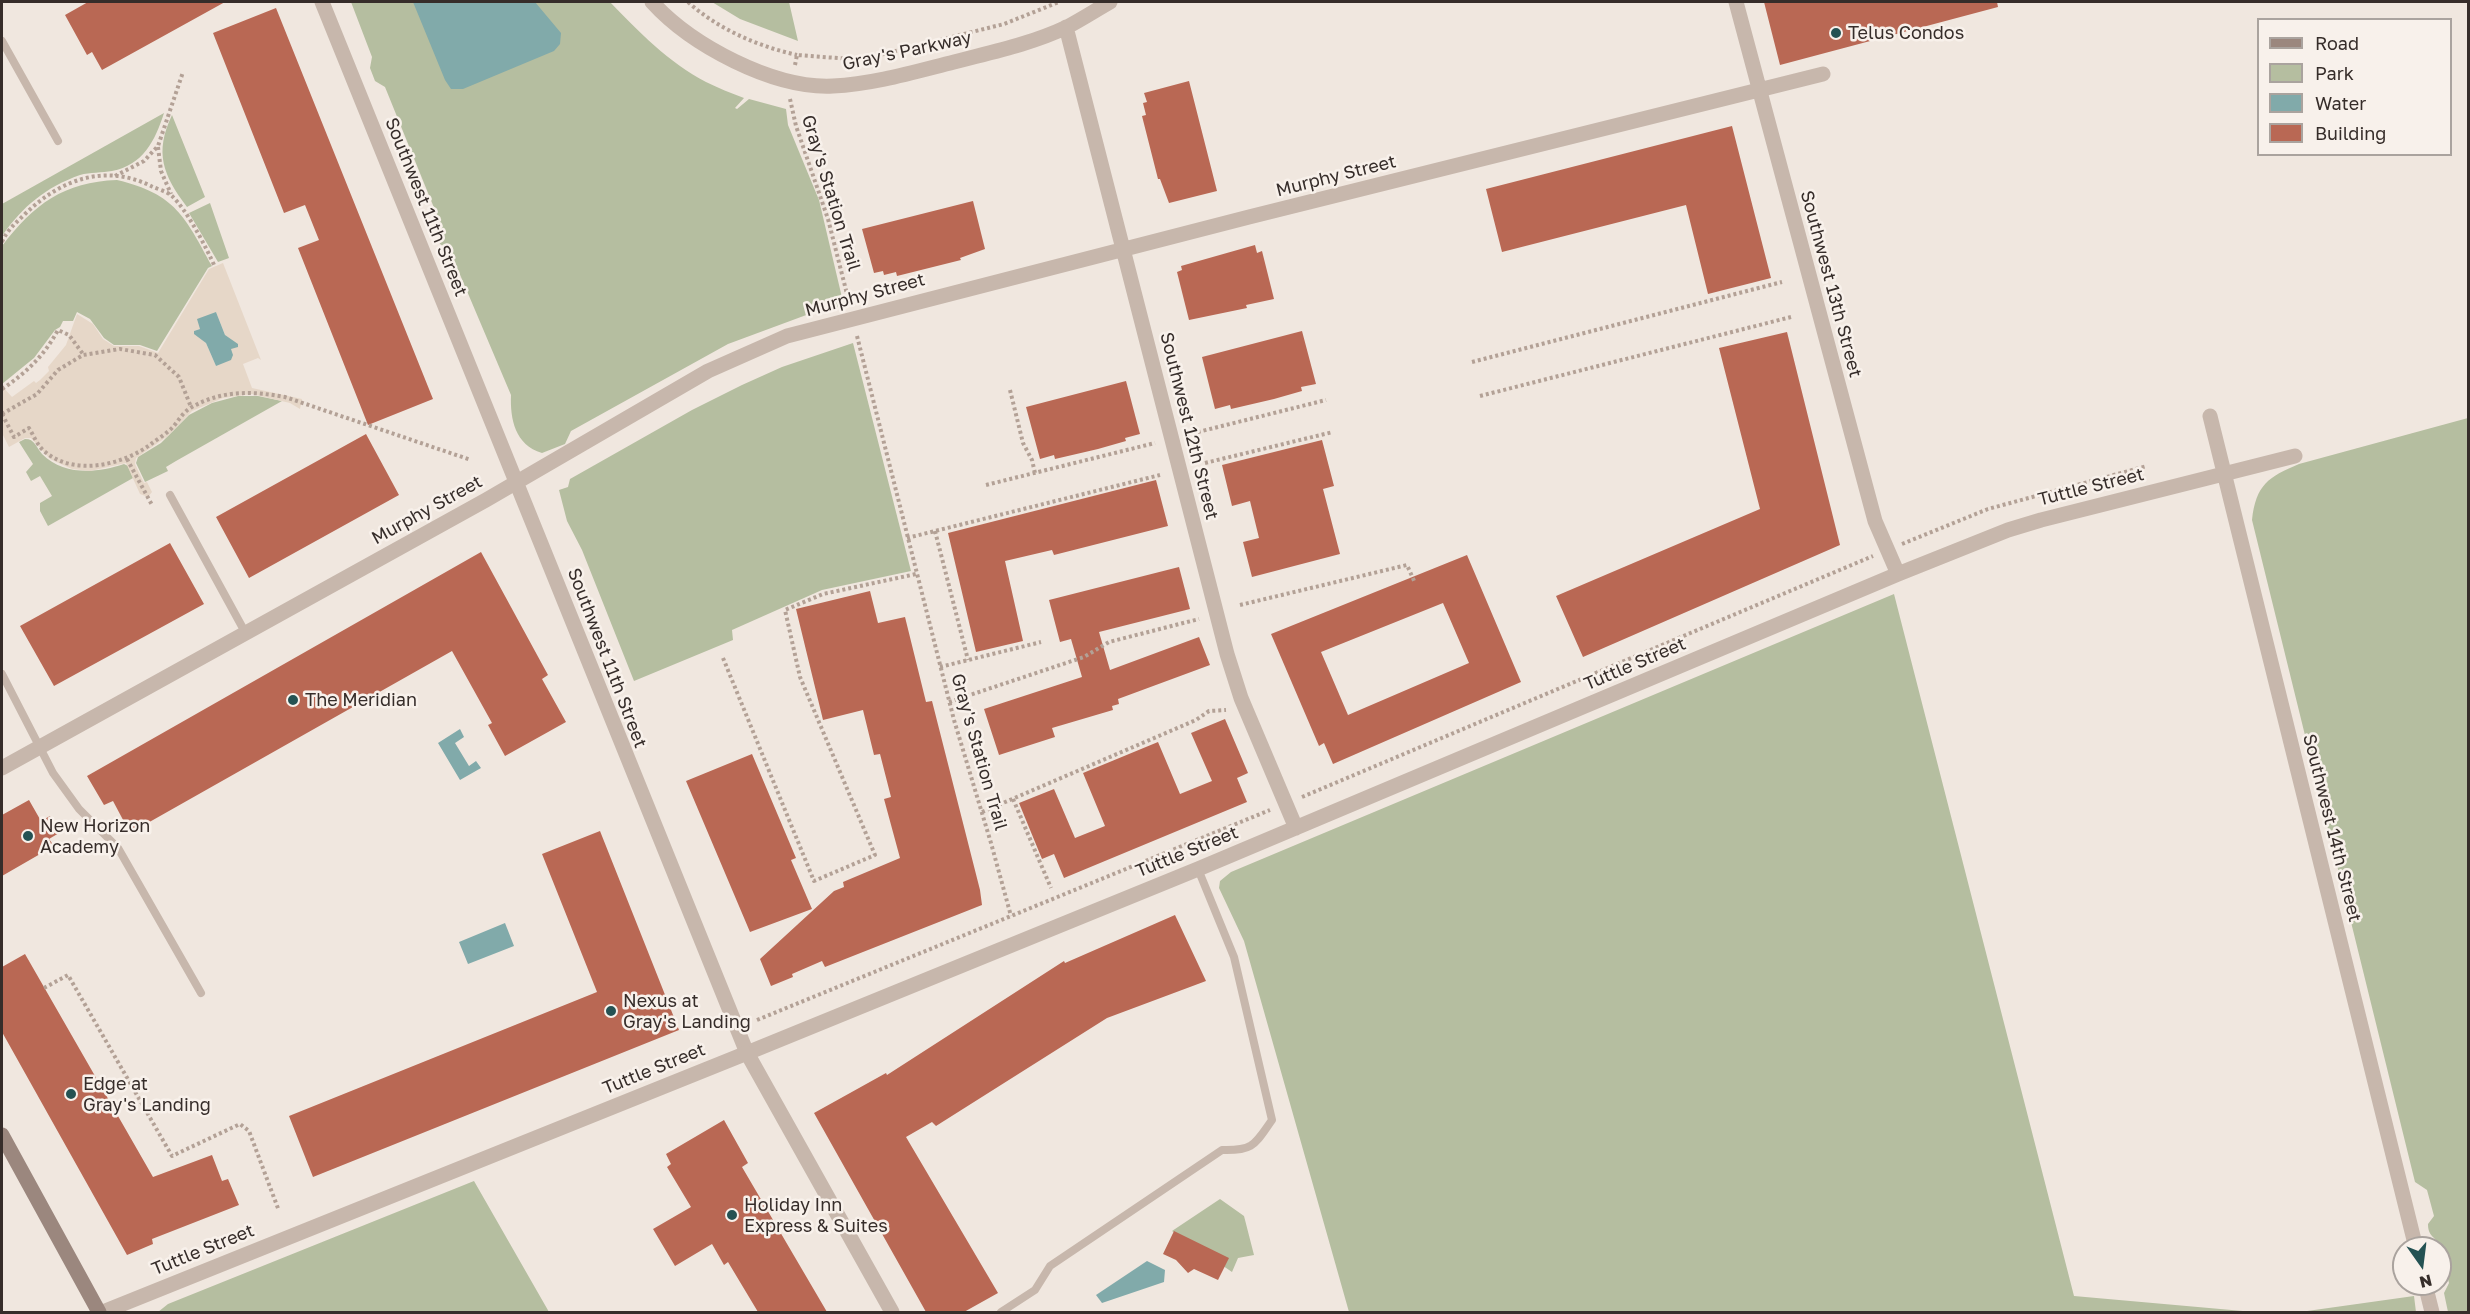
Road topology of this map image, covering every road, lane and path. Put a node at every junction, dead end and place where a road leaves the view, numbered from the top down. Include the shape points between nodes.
1 (322, 2) edge
2 (651, 2) edge
3 (688, 2) edge
4 (1059, 2) edge
5 (1110, 2) edge
6 (1736, 2) edge
7 (1066, 27) junction
8 (2, 41) edge
9 (797, 55) junction
10 (795, 70) dead end
11 (183, 72) dead end
12 (1823, 74) dead end
13 (1759, 90) junction
14 (791, 92) dead end
15 (58, 141) dead end
16 (158, 146) junction
17 (115, 176) junction
18 (171, 195) junction
19 (2, 242) edge
20 (1124, 249) junction
21 (215, 267) dead end
22 (1782, 282) dead end
23 (849, 303) dead end
24 (1791, 317) dead end
25 (856, 330) dead end
26 (83, 355) junction
27 (1472, 362) dead end
28 (2, 389) edge
29 (1010, 390) dead end
30 (1480, 396) dead end
31 (1326, 400) dead end
32 (191, 407) junction
33 (2, 414) edge
34 (2210, 416) dead end
35 (1333, 432) dead end
36 (1186, 435) dead end
37 (1161, 441) dead end
38 (2295, 456) dead end
39 (127, 459) junction
40 (471, 460) dead end
41 (1205, 463) dead end
42 (2146, 466) dead end
43 (1035, 473) junction
44 (2224, 474) junction
45 (1160, 475) dead end
46 (517, 482) junction
47 (987, 485) dead end
48 (170, 495) dead end
49 (152, 505) dead end
50 (935, 531) junction
51 (907, 538) junction
52 (1900, 545) dead end
53 (1876, 555) dead end
54 (916, 574) junction
55 (1898, 574) junction
56 (1415, 584) dead end
57 (1240, 605) dead end
58 (1199, 619) dead end
59 (245, 632) junction
60 (1041, 642) dead end
61 (723, 658) dead end
62 (968, 660) junction
63 (940, 667) junction
64 (2, 674) edge
65 (949, 702) junction
66 (1226, 710) dead end
67 (40, 747) junction
68 (2, 768) edge
69 (1298, 798) dead end
70 (1013, 799) junction
71 (1271, 809) dead end
72 (982, 812) junction
73 (1296, 828) junction
74 (1198, 869) junction
75 (1051, 888) dead end
76 (1011, 916) junction
77 (44, 988) dead end
78 (201, 993) dead end
79 (758, 1020) dead end
80 (747, 1053) junction
81 (2, 1136) edge
82 (279, 1211) dead end
83 (2413, 1236) edge
84 (2428, 1296) edge
85 (101, 1312) edge
86 (892, 1312) edge
87 (1001, 1312) edge
88 (2432, 1312) edge

1 - 46 street, Southwest 11th Street
2 - 7 street, Gray's Parkway via 710,50 782,79 830,87 910,73 1008,48
3 - 9 path via 729,30
4 - 9 path via 1004,24 880,55 850,59
5 - 7 street, Gray's Parkway
6 - 13 street, Southwest 13th Street
7 - 20 street, Southwest 12th Street
8 - 15 lane
9 - 10 path
11 - 16 path
12 - 13 street, Murphy Street
13 - 20 street, Murphy Street
13 - 55 street, Southwest 13th Street via 1875,521
14 - 23 path, Gray's Station Trail via 796,126 821,194
16 - 17 path via 144,160
16 - 18 path via 161,171
17 - 18 path via 141,181
17 - 19 path via 74,180 42,197 7,231
18 - 21 path
20 - 46 street, Murphy Street via 787,336 708,371
20 - 73 street, Southwest 12th Street via 1236,684
22 - 27 path
24 - 30 path
25 - 51 path, Gray's Station Trail
26 - 28 path via 69,335 58,330 30,369
26 - 32 path via 120,349 155,356 179,377
26 - 33 path via 58,370 38,394
29 - 43 path
31 - 36 path
32 - 39 path via 172,428
32 - 40 path via 236,392 256,391 285,397
33 - 39 path via 14,436 29,428 44,451 75,466
34 - 44 street, Southwest 14th Street
35 - 41 path
37 - 43 path
38 - 44 street, Tuttle Street
39 - 49 path
42 - 52 path via 1988,508
43 - 47 path
44 - 55 street, Tuttle Street via 2008,530
44 - 83 street, Southwest 14th Street
45 - 50 path
46 - 59 street, Murphy Street
46 - 80 street, Southwest 11th Street
48 - 59 lane
50 - 51 path
50 - 62 path
51 - 54 path, Gray's Station Trail
53 - 69 path
54 - 61 path via 823,594 784,610 800,677 875,855 814,881
54 - 63 path, Gray's Station Trail
55 - 73 street, Tuttle Street
56 - 57 path via 1407,565
58 - 65 path via 1109,642 1084,657
59 - 67 street, Murphy Street
60 - 62 path
62 - 63 path
63 - 65 path, Gray's Station Trail
64 - 67 lane
65 - 72 path, Gray's Station Trail
66 - 70 path via 1209,711
67 - 68 street, Murphy Street
67 - 78 lane via 79,809 118,848
70 - 72 path
70 - 75 path
71 - 76 path
72 - 76 path, Gray's Station Trail
73 - 74 street, Tuttle Street
74 - 80 street, Tuttle Street
74 - 87 lane via 1234,957 1272,1120 1257,1142 1243,1151 1222,1150 1050,1266 1035,1290
76 - 79 path
77 - 82 path via 68,975 172,1156 240,1124 249,1131
80 - 85 street, Tuttle Street
80 - 86 street, Southwest 11th Street
81 - 85 main road
84 - 88 street

